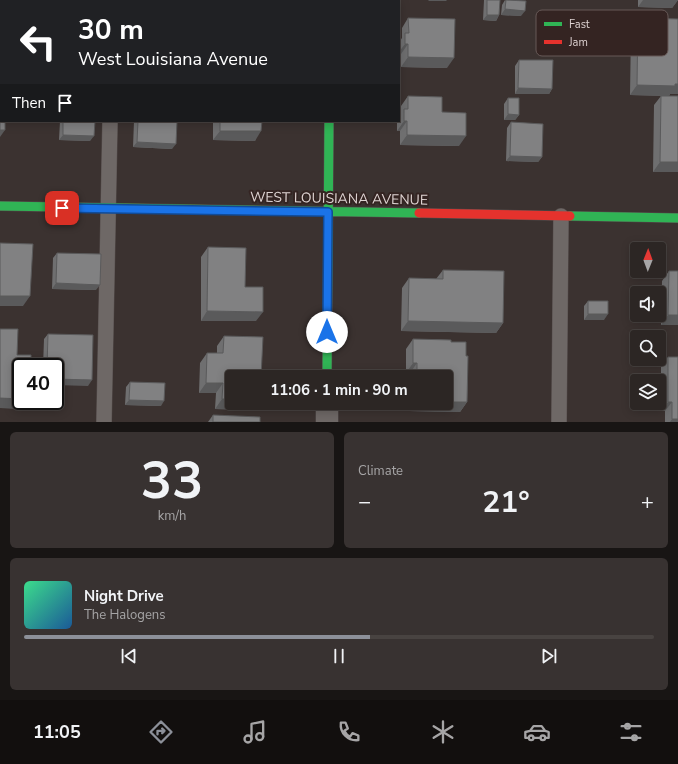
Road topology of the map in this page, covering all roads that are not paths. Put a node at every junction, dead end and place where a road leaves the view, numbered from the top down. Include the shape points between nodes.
1 (110, 122) edge
2 (329, 122) edge
3 (0, 206) edge
4 (108, 208) junction
5 (328, 212) junction
6 (561, 216) junction
7 (678, 218) edge
8 (327, 370) edge
9 (327, 410) edge
10 (104, 422) edge
11 (327, 422) edge
12 (559, 422) edge

1 - 4 lane
2 - 5 street
3 - 4 street, WEST LOUISIANA AVENUE
4 - 5 street, WEST LOUISIANA AVENUE
4 - 10 lane
5 - 6 street, WEST LOUISIANA AVENUE
5 - 8 street
6 - 7 street, WEST LOUISIANA AVENUE
6 - 12 lane
9 - 11 street

